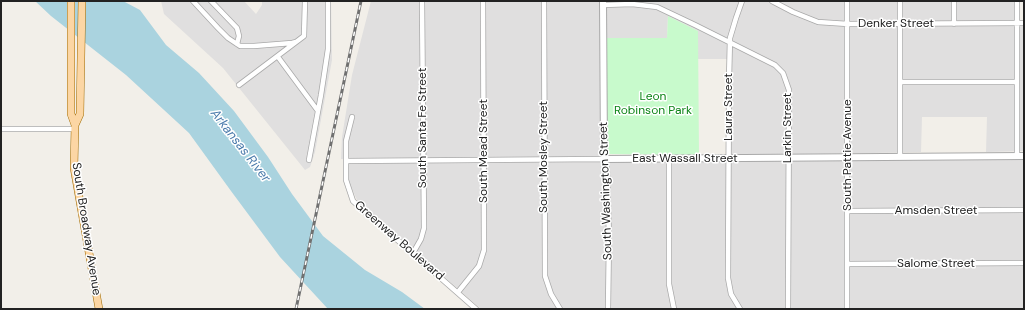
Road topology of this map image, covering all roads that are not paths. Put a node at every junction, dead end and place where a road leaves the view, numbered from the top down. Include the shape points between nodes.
1 (71, 1) edge
2 (82, 1) edge
3 (193, 1) edge
4 (211, 1) edge
5 (305, 1) edge
6 (328, 1) edge
7 (422, 1) edge
8 (484, 1) edge
9 (544, 1) edge
10 (742, 1) edge
11 (772, 1) edge
12 (847, 1) edge
13 (900, 1) edge
14 (954, 1) edge
15 (1018, 1) edge
16 (603, 3) edge
17 (1017, 23) junction
18 (1024, 23) edge
19 (848, 24) junction
20 (900, 24) junction
21 (954, 24) junction
22 (296, 42) junction
23 (729, 42) junction
24 (237, 44) junction
25 (278, 56) junction
26 (900, 82) junction
27 (1017, 82) junction
28 (239, 85) dead end
29 (318, 111) junction
30 (352, 117) dead end
31 (75, 127) junction
32 (1, 129) edge
33 (1017, 156) junction
34 (1024, 156) edge
35 (900, 157) junction
36 (729, 158) junction
37 (788, 158) junction
38 (847, 158) junction
39 (605, 159) junction
40 (669, 159) junction
41 (308, 160) dead end
42 (423, 160) junction
43 (484, 160) junction
44 (545, 160) junction
45 (346, 161) junction
46 (1024, 210) edge
47 (847, 211) junction
48 (413, 253) junction
49 (1024, 263) edge
50 (847, 264) junction
51 (458, 292) junction
52 (99, 309) edge
53 (476, 309) edge
54 (560, 309) edge
55 (608, 309) edge
56 (674, 309) edge
57 (740, 309) edge
58 (788, 309) edge
59 (847, 309) edge

1 - 31 main road, South Broadway Avenue via 71,114
2 - 31 main road, South Broadway Avenue via 82,79 80,114
3 - 24 street
4 - 24 street via 237,28
5 - 22 street via 304,36
6 - 29 street via 328,49
7 - 42 street, South Santa Fe Street
8 - 43 street, South Mead Street
9 - 44 street, South Mosley Street
10 - 23 street, Laura Street
11 - 19 street, Denker Street via 818,22
12 - 19 street, South Pattie Avenue
13 - 20 street
14 - 21 street
15 - 17 street
16 - 23 street, Larkin Street via 657,7
16 - 39 street, South Washington Street
17 - 18 street, Denker Street
17 - 21 street, Denker Street
17 - 27 street
19 - 20 street, Denker Street
19 - 38 street, South Pattie Avenue
20 - 21 street, Denker Street
20 - 26 street
22 - 24 street via 254,46
22 - 25 street
23 - 36 street, Laura Street
23 - 37 street, Larkin Street via 775,65 783,73 788,90
25 - 28 street
25 - 29 street
26 - 27 street
26 - 35 street
27 - 33 street
29 - 41 street
30 - 45 street, Greenway Boulevard via 346,141
31 - 32 street
31 - 52 main road, South Broadway Avenue via 74,168
33 - 34 street, East Wassall Street
33 - 35 street, East Wassall Street
35 - 38 street, East Wassall Street
36 - 37 street, East Wassall Street
36 - 40 street, East Wassall Street
36 - 57 street, Laura Street via 728,278 731,294
37 - 38 street, East Wassall Street
37 - 58 street, Larkin Street
38 - 47 street, South Pattie Avenue
39 - 40 street, East Wassall Street
39 - 44 street, East Wassall Street
39 - 55 street, South Washington Street via 609,237
40 - 56 street via 669,284
42 - 43 street, East Wassall Street
42 - 45 street, East Wassall Street
42 - 48 street, South Santa Fe Street via 424,228
43 - 44 street, East Wassall Street
43 - 51 street, South Mead Street via 484,250 479,266
44 - 54 street, South Mosley Street via 545,276
45 - 48 street, Greenway Boulevard via 346,180 353,201
46 - 47 street, Amsden Street
47 - 50 street, South Pattie Avenue
48 - 51 street, Greenway Boulevard
49 - 50 street, Salome Street
50 - 59 street, South Pattie Avenue
51 - 53 street, Greenway Boulevard

